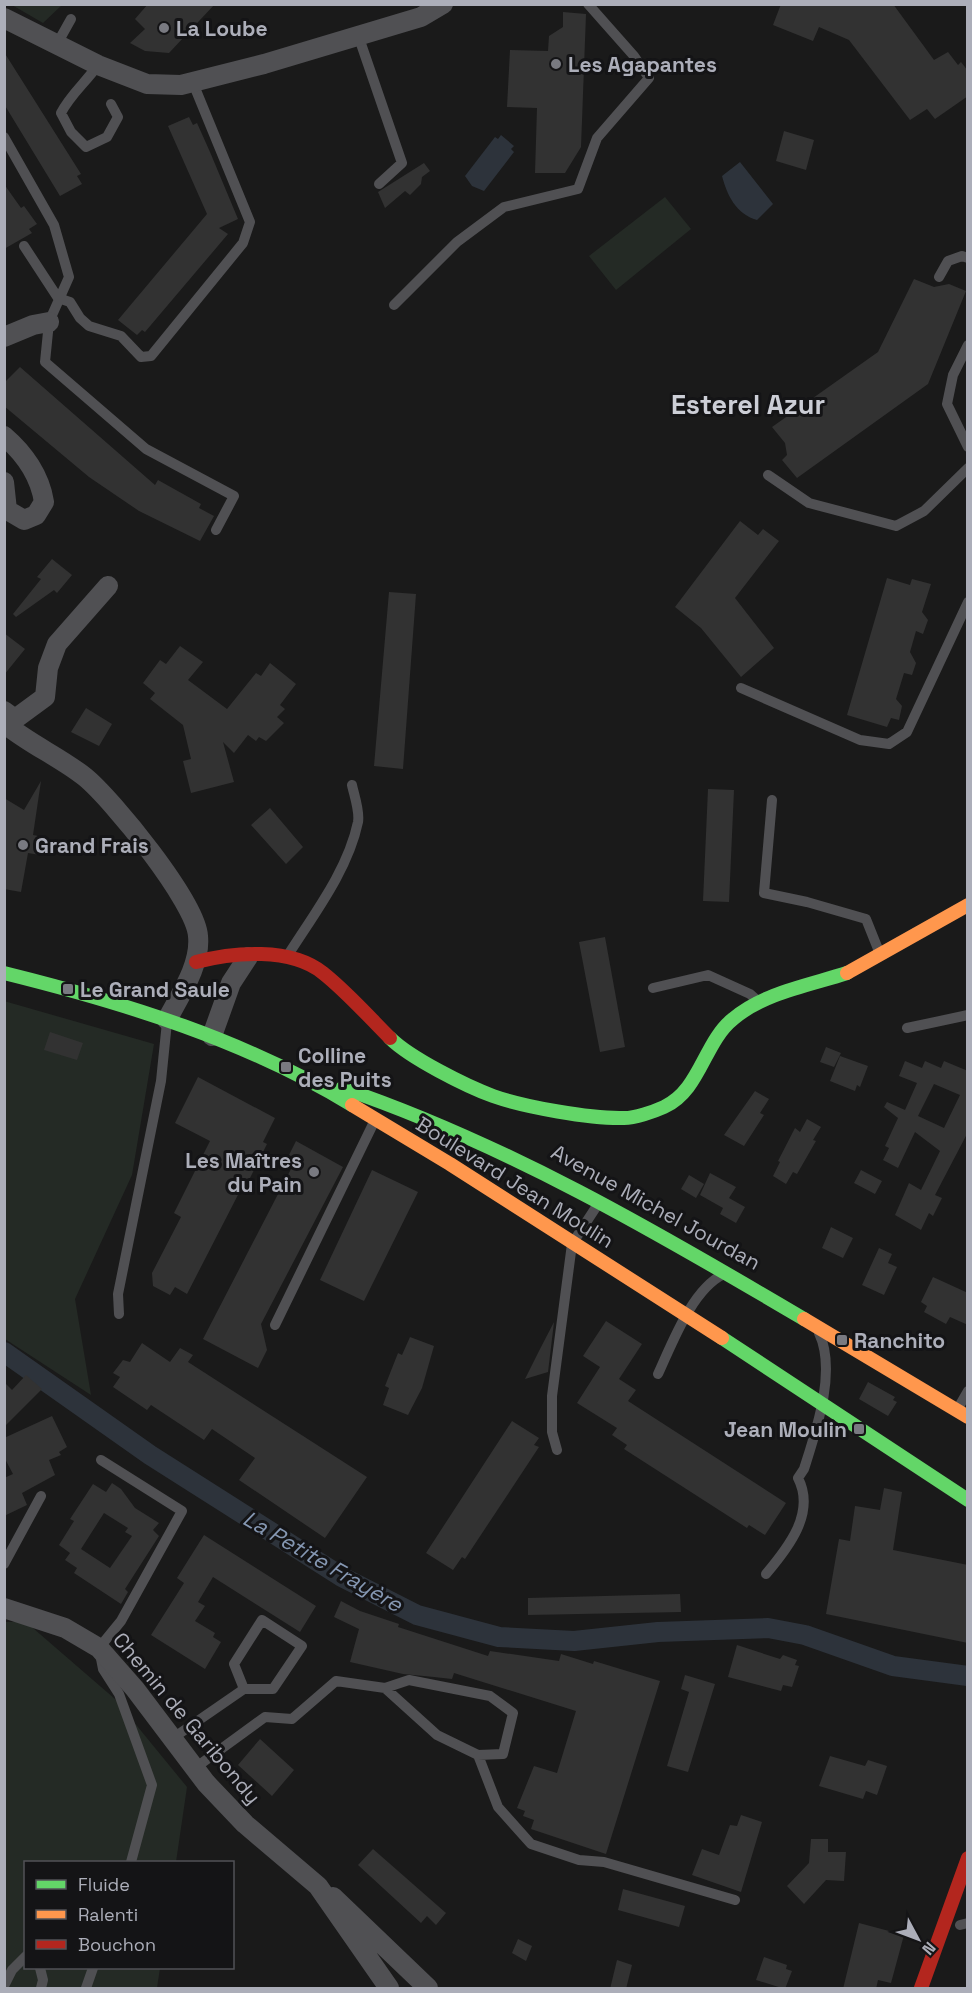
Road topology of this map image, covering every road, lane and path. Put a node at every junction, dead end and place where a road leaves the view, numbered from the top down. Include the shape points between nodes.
1 (443, 4) edge
2 (588, 4) edge
3 (4, 18) edge
4 (71, 19) dead end
5 (358, 35) junction
6 (57, 44) junction
7 (98, 66) junction
8 (193, 83) junction
9 (111, 104) dead end
10 (4, 137) edge
11 (379, 184) dead end
12 (24, 246) dead end
13 (968, 258) edge
14 (939, 277) dead end
15 (58, 298) junction
16 (394, 305) dead end
17 (49, 322) junction
18 (4, 337) edge
19 (968, 345) edge
20 (4, 436) edge
21 (968, 447) edge
22 (968, 468) edge
23 (768, 475) dead end
24 (4, 482) edge
25 (216, 530) dead end
26 (108, 586) dead end
27 (968, 602) edge
28 (741, 688) dead end
29 (4, 711) edge
30 (4, 723) edge
31 (352, 785) dead end
32 (772, 800) dead end
33 (968, 905) edge
34 (880, 954) junction
35 (287, 956) junction
36 (248, 957) junction
37 (196, 962) junction
38 (4, 973) edge
39 (653, 988) dead end
40 (760, 1002) junction
41 (968, 1016) edge
42 (167, 1020) junction
43 (907, 1028) dead end
44 (212, 1036) junction
45 (304, 1076) junction
46 (375, 1120) junction
47 (601, 1201) junction
48 (572, 1244) junction
49 (727, 1273) junction
50 (119, 1314) dead end
51 (687, 1315) junction
52 (815, 1324) junction
53 (274, 1325) dead end
54 (658, 1374) dead end
55 (968, 1391) edge
56 (824, 1404) junction
57 (962, 1414) edge
58 (557, 1450) dead end
59 (101, 1460) dead end
60 (41, 1496) dead end
61 (968, 1500) edge
62 (4, 1564) edge
63 (766, 1574) dead end
64 (4, 1608) edge
65 (99, 1648) junction
66 (385, 1688) junction
67 (244, 1689) junction
68 (173, 1738) junction
69 (478, 1755) junction
70 (195, 1768) junction
71 (968, 1858) edge
72 (131, 1861) edge
73 (318, 1886) junction
74 (735, 1900) dead end
75 (24, 1958) edge
76 (40, 1969) edge
77 (93, 1969) edge
78 (4, 1986) edge
79 (41, 1989) edge
80 (86, 1989) edge
81 (389, 1989) edge
82 (428, 1989) edge
83 (921, 1989) edge

1 - 5 street via 421,17
2 - 16 lane via 649,78 597,138 578,189 504,207 457,242
3 - 6 street
4 - 6 lane
5 - 8 street
5 - 11 lane via 402,163
6 - 7 street
7 - 8 street via 147,84
7 - 9 lane via 68,98 61,113 71,132 86,147 107,137 118,117
8 - 15 lane via 250,222 243,243 151,356 141,357 121,336 89,326 70,302
10 - 15 lane via 54,225 69,277
12 - 15 lane
13 - 14 lane via 948,261
15 - 17 lane
17 - 18 street
17 - 25 lane via 45,362 146,449 234,496
19 - 21 lane via 953,375 946,404
20 - 24 street via 19,449 42,486 44,502 36,515 24,520 7,510
22 - 23 lane via 924,511 896,526 809,503
26 - 29 street via 57,644 48,668 45,696 15,719
27 - 28 lane via 907,732 889,744 860,740
30 - 37 street via 85,777 118,812 182,896 196,922
31 - 35 lane via 359,820 327,895
32 - 34 lane via 764,893 866,919
33 - 34 main road
34 - 40 main road via 850,972
35 - 36 main road
35 - 40 main road via 321,970 393,1041 446,1073 494,1096 561,1111 625,1118 665,1107 690,1084 732,1019
36 - 37 main road via 219,956
36 - 44 street via 231,983
37 - 42 street
38 - 42 main road, Boulevard Jean Moulin
39 - 40 lane via 708,975
41 - 43 lane
42 - 44 main road, Boulevard Jean Moulin
42 - 50 lane via 161,1081 118,1294
44 - 45 main road, Boulevard Jean Moulin
45 - 46 main road, Boulevard Jean Moulin
45 - 47 main road, Avenue Michel Jourdan via 445,1125
46 - 48 main road, Boulevard Jean Moulin
46 - 53 lane
47 - 48 lane
47 - 49 main road, Avenue Michel Jourdan
48 - 51 main road, Boulevard Jean Moulin
48 - 58 lane via 552,1396 552,1432
49 - 51 lane via 710,1282
49 - 52 main road, Avenue Michel Jourdan
51 - 54 lane
51 - 56 main road, Boulevard Jean Moulin
52 - 56 lane via 823,1342
52 - 57 main road, Avenue Michel Jourdan
55 - 57 lane
56 - 61 main road, Boulevard Jean Moulin
56 - 63 lane via 798,1478 805,1492 800,1525
59 - 65 lane via 182,1511 121,1621
60 - 62 lane
64 - 65 street, Chemin de Garibondy via 64,1628
65 - 68 street, Chemin de Garibondy
65 - 72 lane via 103,1669 119,1695 152,1785
66 - 69 lane via 437,1735
66 - 69 lane via 410,1680 490,1696 513,1713 503,1754
66 - 70 lane via 336,1681 292,1719 265,1717
67 - 67 lane via 273,1689 302,1646 261,1620 234,1664
67 - 68 lane
68 - 70 street, Chemin de Garibondy
69 - 74 lane via 498,1808 531,1844
70 - 73 street, Chemin de Garibondy via 245,1824
71 - 83 main road
73 - 81 street, Chemin de Garibondy
73 - 82 street, Chemin de Garibondy via 344,1904
75 - 78 lane
76 - 79 lane
77 - 80 lane

